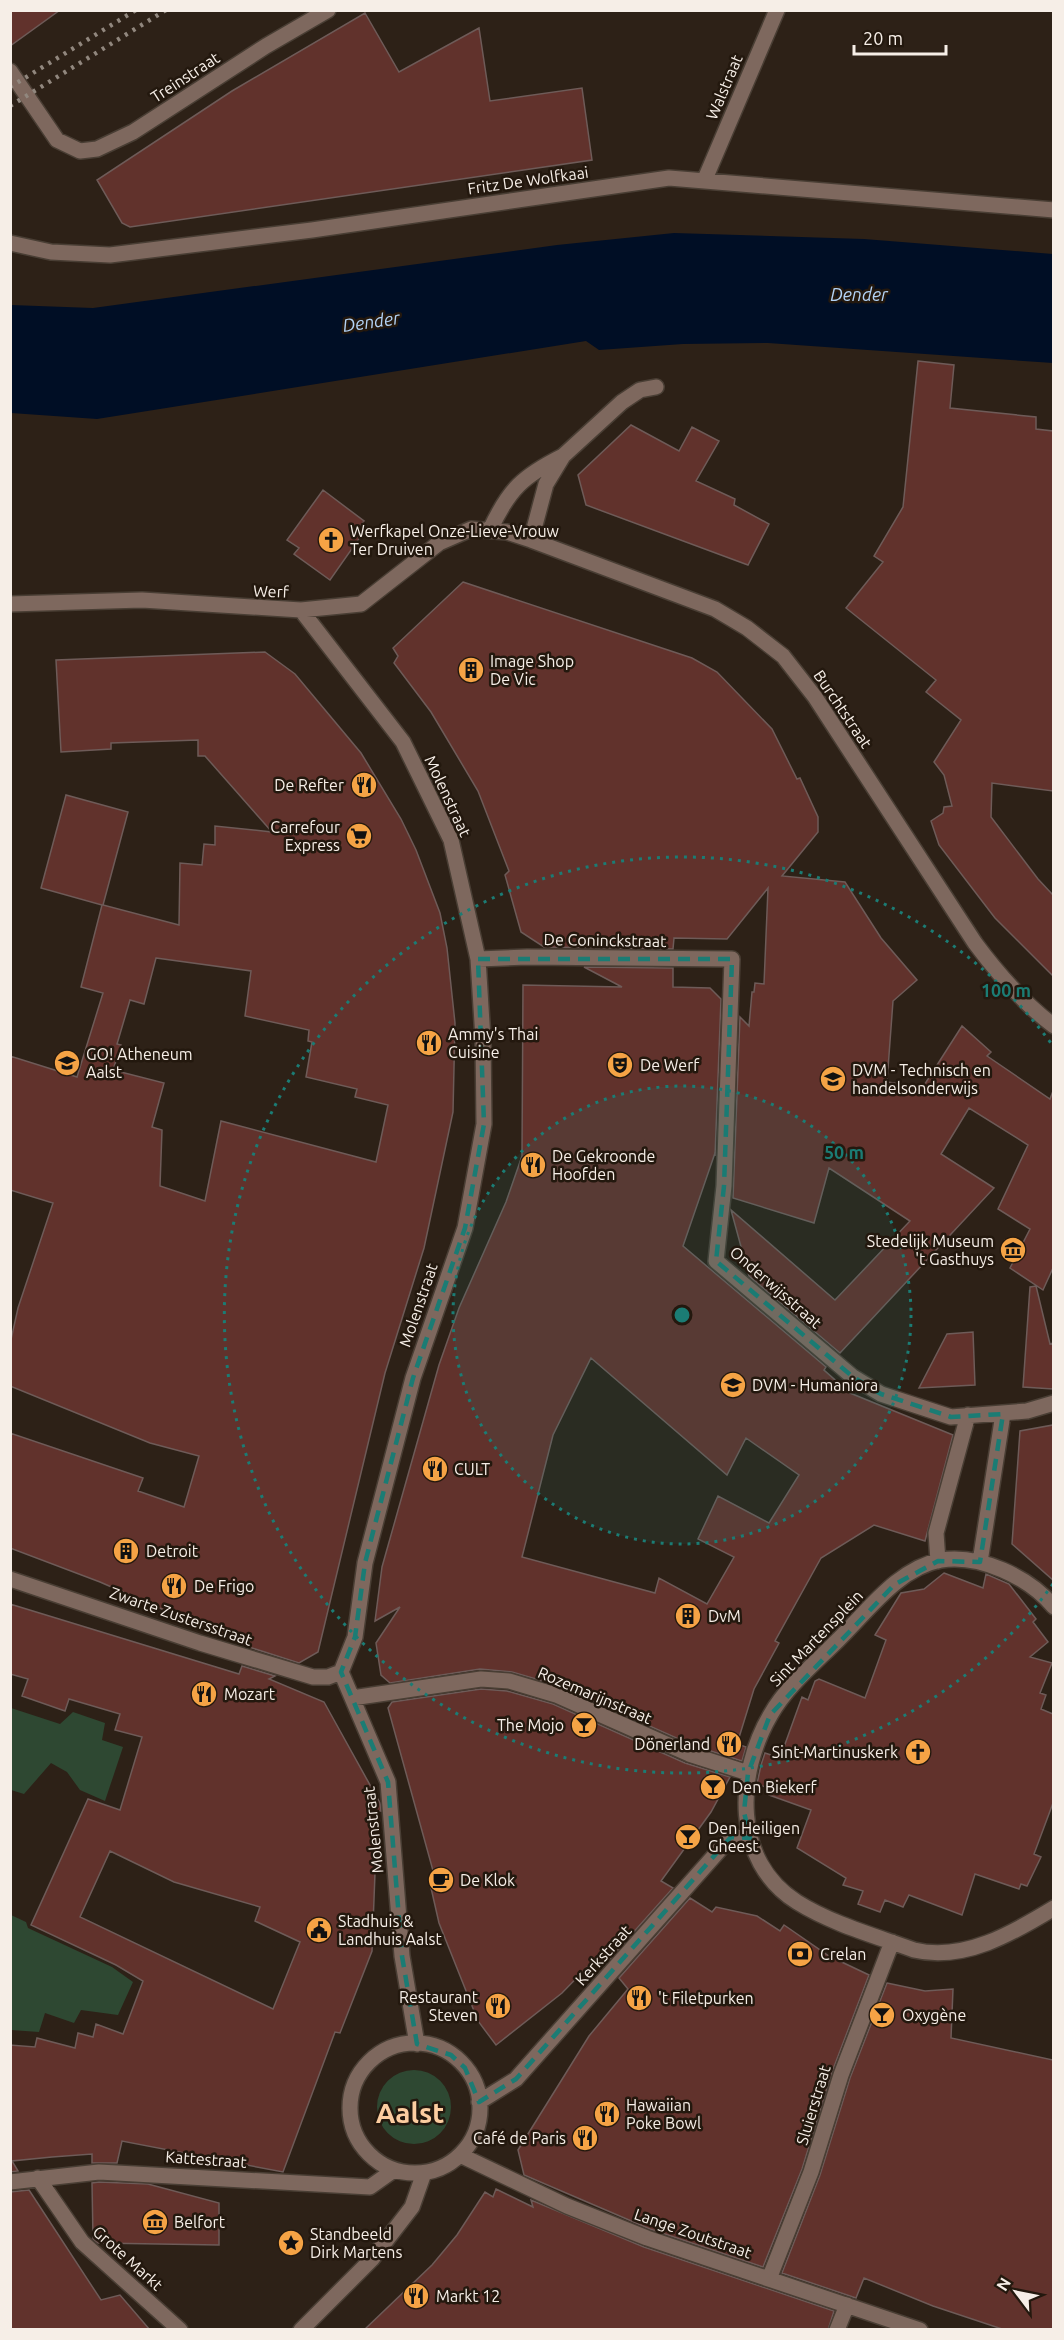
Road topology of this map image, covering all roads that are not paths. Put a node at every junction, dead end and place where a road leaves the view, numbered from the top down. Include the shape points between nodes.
1 (328, 10) edge
2 (777, 10) edge
3 (10, 71) edge
4 (705, 179) junction
5 (1053, 210) edge
6 (10, 243) edge
7 (656, 387) dead end
8 (563, 456) junction
9 (490, 530) junction
10 (507, 532) joint
11 (531, 540) junction
12 (10, 604) edge
13 (301, 610) junction
14 (478, 959) junction
15 (732, 959) joint
16 (1053, 1026) edge
17 (1053, 1403) edge
18 (1003, 1414) junction
19 (968, 1415) junction
20 (938, 1561) junction
21 (980, 1562) junction
22 (10, 1579) edge
23 (1053, 1607) edge
24 (341, 1672) junction
25 (352, 1698) junction
26 (747, 1773) junction
27 (750, 1838) junction
28 (1053, 1908) edge
29 (892, 1942) junction
30 (417, 2044) junction
31 (479, 2102) junction
32 (459, 2155) junction
33 (394, 2170) junction
34 (424, 2173) junction
35 (38, 2178) junction
36 (10, 2182) edge
37 (770, 2279) junction
38 (847, 2305) junction
39 (180, 2330) edge
40 (301, 2330) edge
41 (837, 2330) edge
42 (920, 2330) edge

1 - 3 street, Treinstraat via 108,145 80,151 57,140
2 - 4 street, Walstraat
4 - 5 street, Fritz De Wolfkaai
4 - 6 street, Fritz De Wolfkaai via 669,178 110,255 61,253
7 - 8 street via 640,390 622,402
8 - 9 street via 533,472 504,502
8 - 11 street via 546,483
9 - 10 street, Werf
9 - 13 street, Werf via 471,529 439,543 361,604
10 - 11 street, Burchtstraat
11 - 16 street, Burchtstraat via 715,609 783,656 815,697 975,943 999,975
12 - 13 street, Werf via 142,600
13 - 14 street, Molenstraat via 403,742 452,840
14 - 15 street, De Coninckstraat
14 - 24 street, Molenstraat via 484,1124 465,1228 413,1378 365,1563 356,1637
15 - 19 street, Onderwijsstraat via 724,1186 716,1261 853,1377 881,1394 951,1417
17 - 18 street, Onderwijsstraat
18 - 19 street, Onderwijsstraat
18 - 21 street
19 - 20 street via 936,1533
20 - 21 street, Sint Martensplein via 960,1558
20 - 26 street, Sint Martensplein via 917,1569 894,1585 789,1690 770,1715
21 - 23 street, Sint Martensplein via 1025,1581
22 - 24 street, Zwarte Zustersstraat via 313,1677
24 - 25 street, Molenstraat
25 - 26 street, Rozemarijnstraat via 481,1679 509,1681 556,1695 689,1754
25 - 30 street, Molenstraat via 388,1782 402,1956
26 - 27 street, Sint Martensplein via 744,1812
27 - 29 street, Sint Martensplein via 765,1869 794,1900
27 - 31 street, Kerkstraat via 731,1837 516,2079
28 - 29 street, Sint Martensplein via 1003,1939 968,1948 930,1954
29 - 37 street, Sluierstraat
30 - 31 street via 435,2046 465,2068
30 - 33 street via 396,2046 376,2055 352,2089 349,2110 353,2131 368,2154
31 - 32 street via 472,2140
32 - 34 street via 443,2167
32 - 37 street, Lange Zoutstraat via 627,2230
33 - 34 street
33 - 35 street, Kattestraat via 370,2187 99,2172
34 - 40 street via 412,2207 379,2250
35 - 36 street, Kattestraat
35 - 39 street, Grote Markt via 82,2242
37 - 38 street, Lange Zoutstraat
38 - 41 street
38 - 42 street, Lange Zoutstraat

